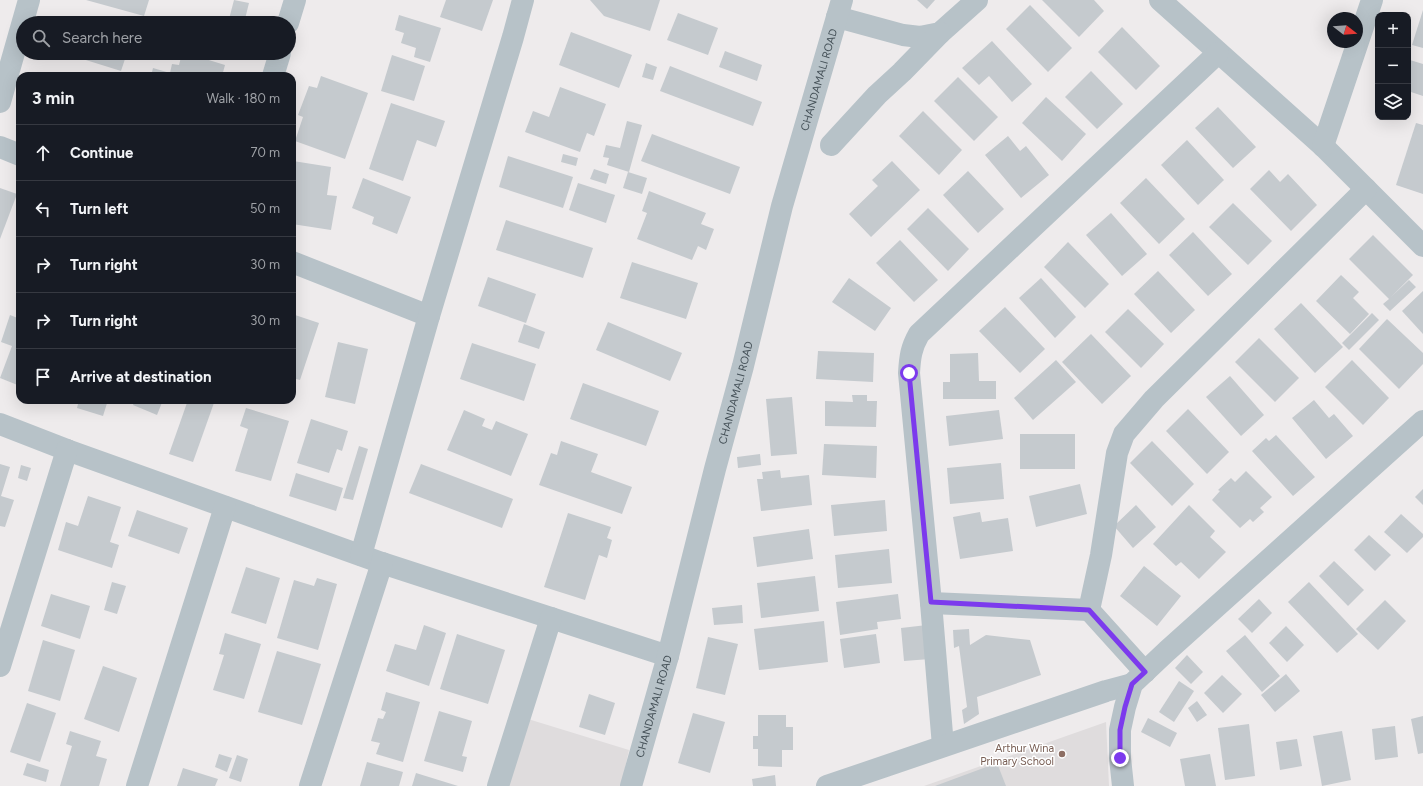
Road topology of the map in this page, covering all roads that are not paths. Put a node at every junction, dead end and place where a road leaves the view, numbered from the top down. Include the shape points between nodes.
1 (29, 0) edge
2 (295, 0) edge
3 (523, 0) edge
4 (977, 0) edge
5 (1160, 0) edge
6 (1372, 0) edge
7 (839, 8) edge
8 (24, 16) edge
9 (290, 16) edge
10 (940, 33) junction
11 (16, 46) edge
12 (1218, 53) junction
13 (278, 60) edge
14 (274, 72) edge
15 (0, 102) edge
16 (831, 145) dead end
17 (1323, 146) junction
18 (0, 147) edge
19 (16, 153) edge
20 (1366, 189) junction
21 (1423, 246) edge
22 (296, 264) edge
23 (429, 316) junction
24 (1423, 421) edge
25 (0, 424) edge
26 (67, 450) junction
27 (225, 507) junction
28 (361, 555) junction
29 (382, 563) junction
30 (931, 602) junction
31 (1089, 610) junction
32 (551, 618) junction
33 (668, 656) junction
34 (0, 666) edge
35 (1139, 678) junction
36 (944, 746) junction
37 (137, 786) edge
38 (310, 786) edge
39 (498, 786) edge
40 (631, 786) edge
41 (827, 786) edge
42 (1122, 786) edge

1 - 8 street
2 - 9 street
3 - 23 street
4 - 10 street
5 - 12 street
6 - 17 street
7 - 10 street via 903,35 920,37
7 - 33 street, CHANDAMALI ROAD via 782,206
10 - 16 street
11 - 15 street
12 - 17 street
12 - 30 street via 919,334 912,345 909,373
13 - 14 street
17 - 20 street
18 - 19 street
20 - 21 street
20 - 31 street via 1154,399 1124,434 1114,467 1101,555
22 - 23 street
23 - 28 street
24 - 35 street
25 - 26 street
26 - 27 street
26 - 34 street
27 - 28 street
27 - 37 street
28 - 29 street
29 - 32 street
29 - 38 street
30 - 31 street
30 - 36 street
31 - 35 street
32 - 33 street
32 - 39 street
33 - 40 street, CHANDAMALI ROAD
35 - 36 street
35 - 42 street via 1125,707 1120,730
36 - 41 street

